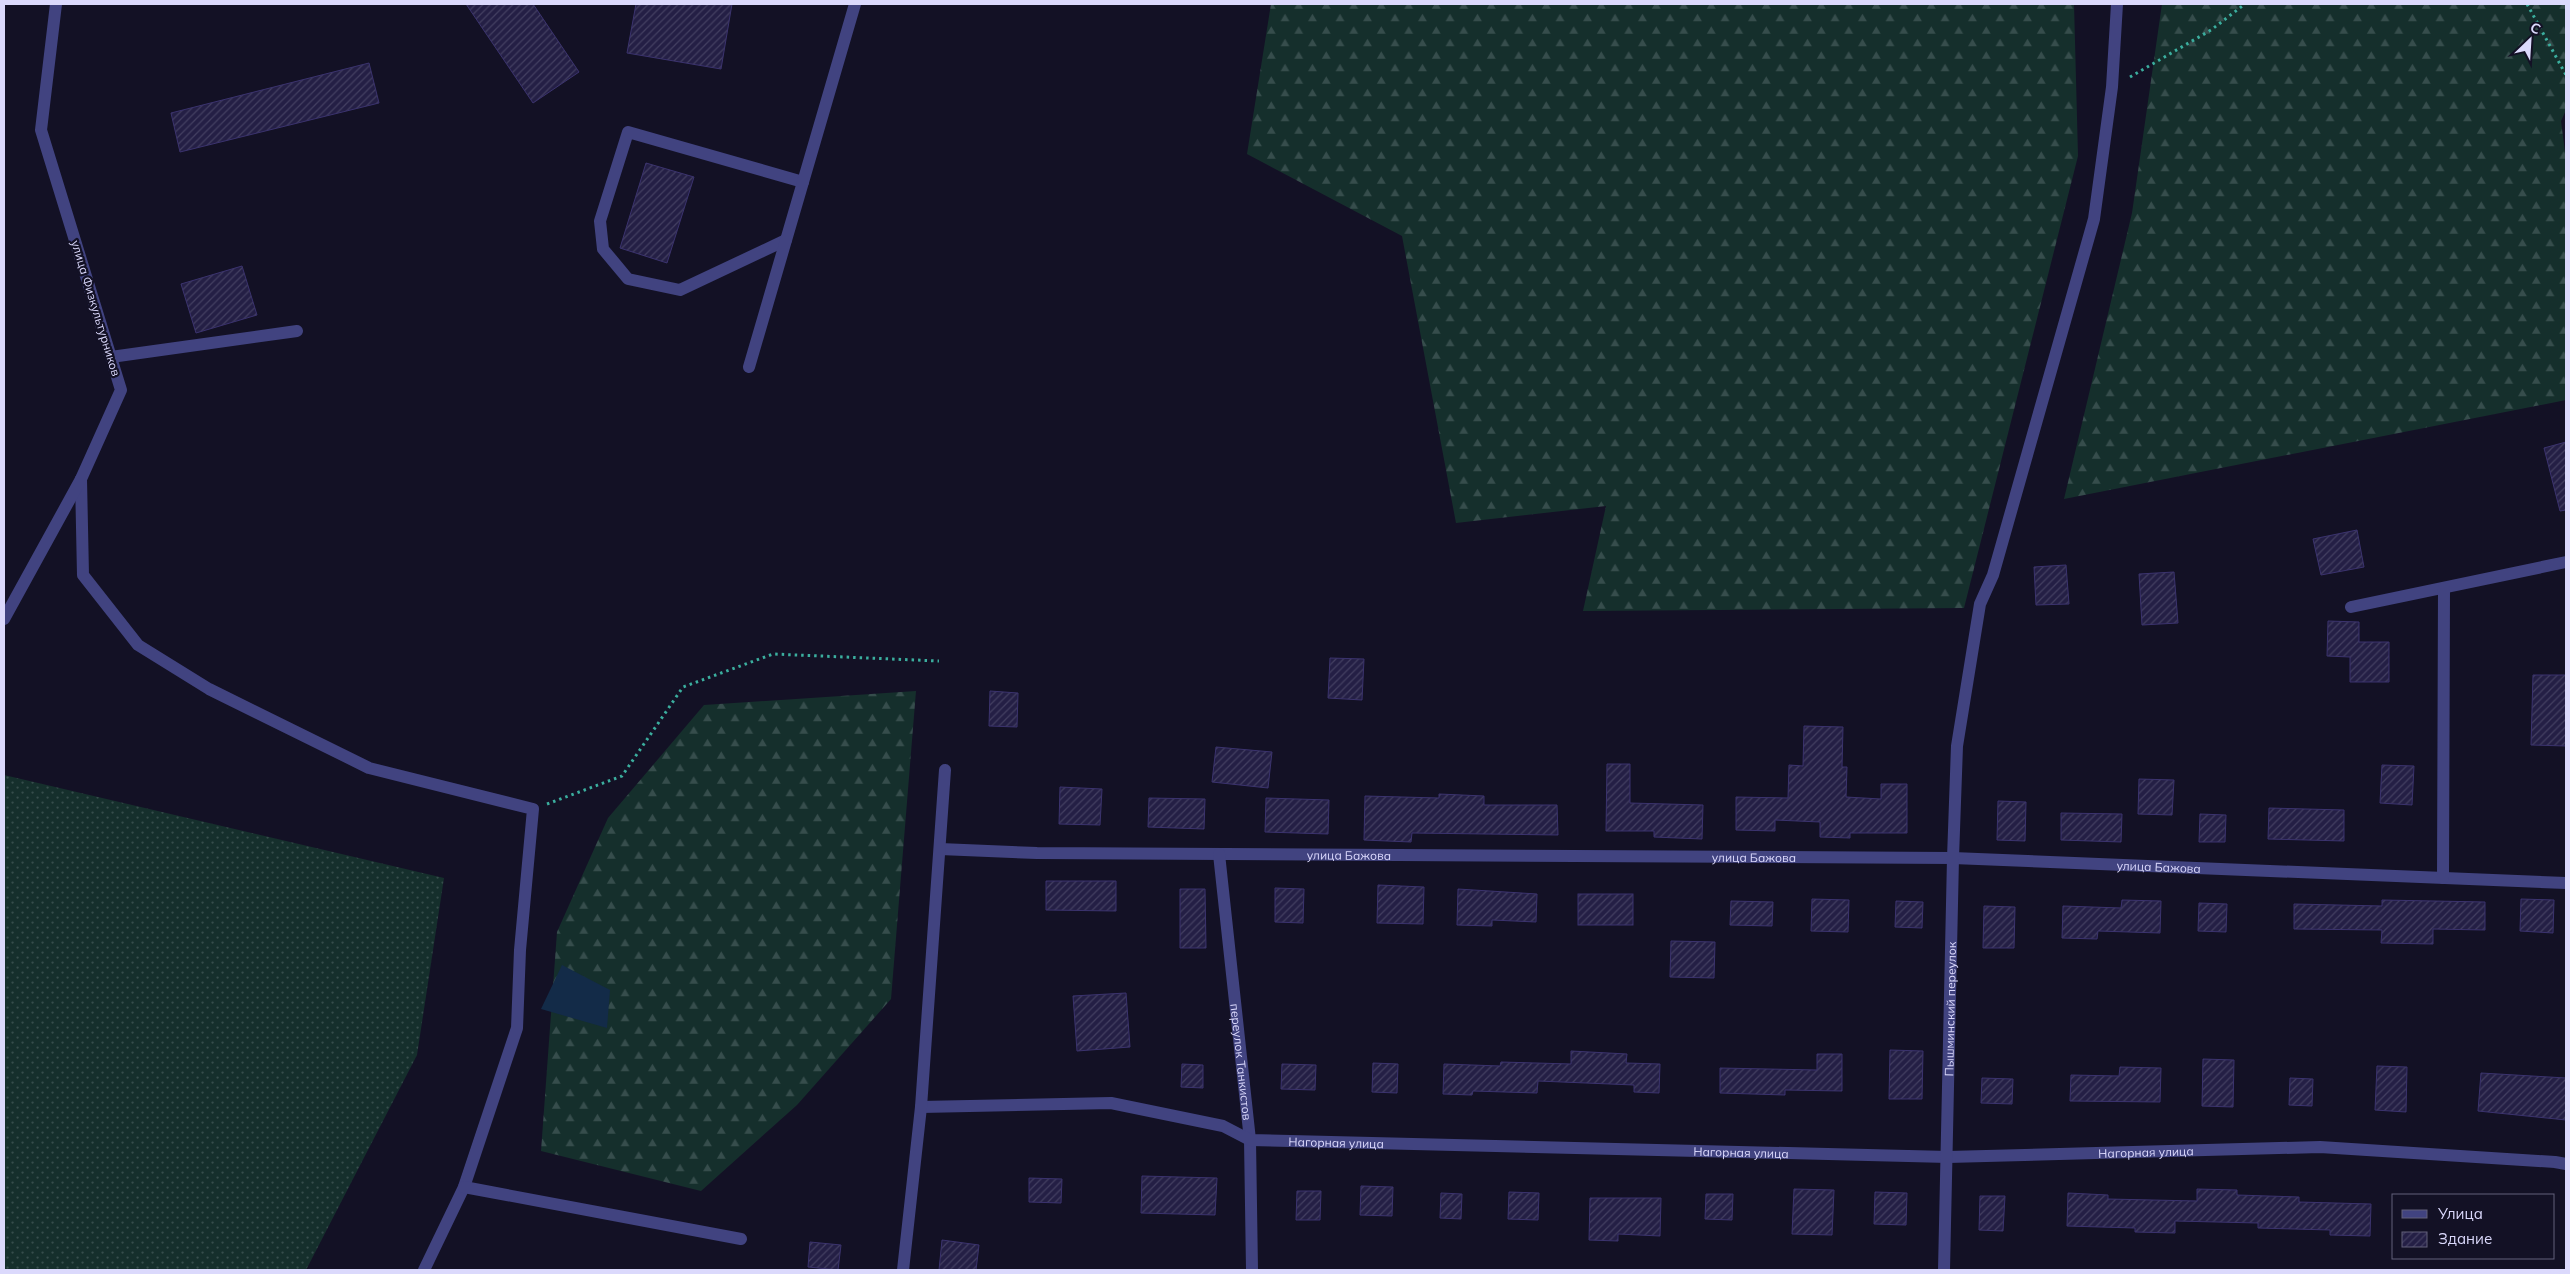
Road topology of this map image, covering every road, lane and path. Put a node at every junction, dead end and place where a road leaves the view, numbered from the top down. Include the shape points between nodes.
1 (56, 4) edge
2 (856, 4) edge
3 (2117, 4) edge
4 (2245, 4) edge
5 (2527, 4) edge
6 (2566, 75) edge
7 (2112, 87) junction
8 (803, 182) junction
9 (786, 240) junction
10 (297, 331) dead end
11 (111, 357) junction
12 (749, 367) dead end
13 (81, 479) junction
14 (2566, 562) edge
15 (2444, 588) junction
16 (2351, 607) dead end
17 (4, 619) edge
18 (939, 661) dead end
19 (945, 770) dead end
20 (533, 809) junction
21 (940, 849) junction
22 (1219, 854) junction
23 (1953, 858) junction
24 (2443, 878) junction
25 (2566, 883) edge
26 (921, 1107) junction
27 (1250, 1140) junction
28 (1948, 1156) junction
29 (2566, 1164) edge
30 (464, 1187) junction
31 (741, 1239) dead end
32 (424, 1270) edge
33 (903, 1270) edge
34 (1252, 1270) edge
35 (1944, 1270) edge

1 - 11 street, улица Физкультурников via 41,130
2 - 8 street
3 - 7 street, Пышминский переулок
4 - 7 path via 2211,30
5 - 6 path
7 - 23 street, Пышминский переулок via 2094,219 1993,575 1980,604 1957,746
8 - 9 street
8 - 9 street via 628,132 600,221 603,249 628,280 680,290
9 - 12 street
10 - 11 street
11 - 13 street, улица Физкультурников via 121,390
13 - 17 street, улица Физкультурников
13 - 20 street via 83,576 138,645 209,688 369,768
14 - 15 street
15 - 16 street
15 - 24 street
18 - 20 path via 773,654 692,683 683,687 622,776
19 - 21 street
20 - 30 street via 520,950 517,1028
21 - 22 street, улица Бажова
21 - 26 street
22 - 23 street, улица Бажова
22 - 27 street, переулок Танкистов
23 - 24 street, улица Бажова
23 - 28 street, Пышминский переулок
24 - 25 street, улица Бажова
26 - 27 street, Нагорная улица via 1111,1103 1223,1126
26 - 33 street
27 - 28 street, Нагорная улица
27 - 34 street, переулок Танкистов
28 - 29 street, Нагорная улица via 2320,1147
28 - 35 street, Пышминский переулок
30 - 31 street
30 - 32 street

